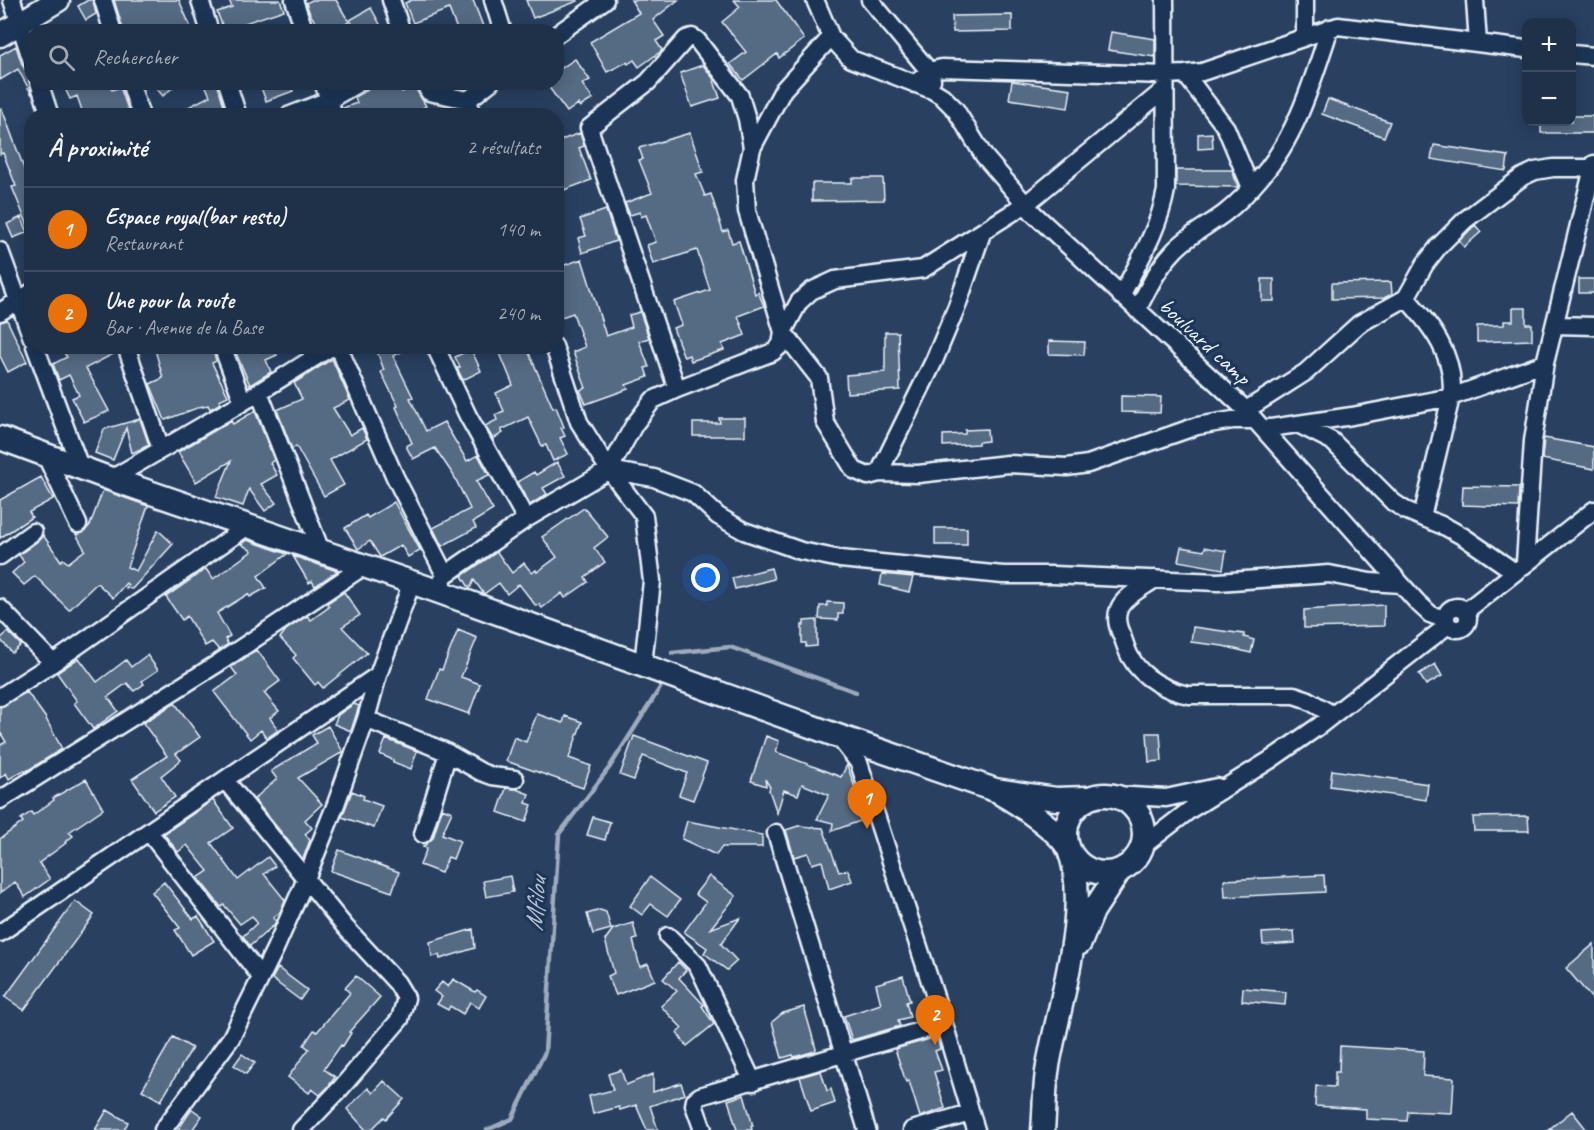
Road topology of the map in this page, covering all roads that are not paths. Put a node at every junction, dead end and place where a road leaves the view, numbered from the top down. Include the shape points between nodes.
1 (12, 0) edge
2 (58, 0) edge
3 (103, 0) edge
4 (200, 0) edge
5 (294, 0) edge
6 (391, 0) edge
7 (493, 0) edge
8 (605, 0) edge
9 (815, 0) edge
10 (871, 0) edge
11 (1165, 0) edge
12 (1305, 0) edge
13 (1475, 0) edge
14 (110, 24) edge
15 (208, 24) edge
16 (302, 24) edge
17 (399, 24) edge
18 (500, 24) edge
19 (1330, 28) junction
20 (10, 29) edge
21 (564, 29) edge
22 (831, 37) junction
23 (1305, 37) junction
24 (1478, 43) junction
25 (1522, 48) edge
26 (24, 49) edge
27 (1576, 54) edge
28 (1594, 56) edge
29 (929, 71) junction
30 (1185, 74) junction
31 (1165, 82) junction
32 (915, 84) junction
33 (42, 90) edge
34 (133, 90) edge
35 (229, 90) edge
36 (325, 90) edge
37 (345, 90) edge
38 (428, 90) edge
39 (485, 90) edge
40 (936, 92) junction
41 (328, 99) junction
42 (47, 108) edge
43 (138, 108) edge
44 (235, 108) edge
45 (307, 108) edge
46 (331, 108) edge
47 (470, 108) edge
48 (752, 148) junction
49 (1594, 166) edge
50 (1251, 188) junction
51 (1026, 204) junction
52 (982, 233) junction
53 (0, 250) edge
54 (24, 294) edge
55 (1121, 296) junction
56 (24, 297) edge
57 (1406, 298) junction
58 (1137, 310) junction
59 (0, 312) edge
60 (1555, 325) junction
61 (1594, 327) edge
62 (783, 332) junction
63 (38, 354) edge
64 (129, 354) edge
65 (225, 354) edge
66 (319, 354) edge
67 (332, 354) edge
68 (439, 354) edge
69 (557, 354) edge
70 (1545, 363) junction
71 (677, 389) junction
72 (259, 392) junction
73 (1451, 397) junction
74 (243, 402) junction
75 (1254, 420) junction
76 (1297, 424) junction
77 (0, 438) edge
78 (161, 449) junction
79 (45, 454) junction
80 (80, 467) junction
81 (609, 470) junction
82 (879, 473) junction
83 (111, 479) junction
84 (1594, 510) edge
85 (1422, 517) junction
86 (526, 519) junction
87 (78, 524) dead end
88 (248, 526) junction
89 (33, 532) dead end
90 (321, 551) junction
91 (0, 556) edge
92 (364, 566) junction
93 (1520, 568) junction
94 (1155, 579) junction
95 (412, 582) junction
96 (441, 583) junction
97 (1401, 584) junction
98 (0, 608) edge
99 (1447, 622) junction
100 (53, 663) junction
101 (643, 665) junction
102 (378, 675) junction
103 (0, 697) edge
104 (1332, 715) junction
105 (366, 719) junction
106 (838, 736) junction
107 (448, 753) junction
108 (516, 779) dead end
109 (225, 780) junction
110 (1232, 784) junction
111 (995, 790) junction
112 (1113, 795) junction
113 (1087, 798) junction
114 (0, 800) edge
115 (149, 832) junction
116 (776, 833) dead end
117 (423, 834) dead end
118 (1143, 846) junction
119 (1068, 848) junction
120 (1120, 870) junction
121 (306, 879) junction
122 (0, 933) edge
123 (668, 936) dead end
124 (1068, 973) junction
125 (261, 977) junction
126 (944, 1024) junction
127 (844, 1055) junction
128 (753, 1082) junction
129 (970, 1113) junction
130 (163, 1130) edge
131 (302, 1130) edge
132 (703, 1130) edge
133 (867, 1130) edge
134 (912, 1130) edge
135 (976, 1130) edge
136 (1043, 1130) edge

1 - 20 street
2 - 20 main road
3 - 14 street
4 - 15 street
5 - 16 street
6 - 17 street
7 - 18 street
8 - 21 street
9 - 22 street
10 - 29 street
11 - 31 street
12 - 23 street
13 - 24 street
19 - 23 street
19 - 24 street via 1344,26
19 - 50 street via 1289,137
20 - 26 street
22 - 32 street via 851,59
22 - 48 street via 783,90
23 - 30 street via 1202,72
24 - 25 street
27 - 28 street
29 - 31 street via 942,68
29 - 32 street
29 - 40 street
30 - 31 street
30 - 50 street via 1226,128
31 - 51 street
31 - 55 street via 1166,190 1151,241
32 - 40 street
33 - 42 street
34 - 43 street
35 - 44 street
36 - 41 street
37 - 41 street
38 - 47 street
39 - 47 street
40 - 51 street, boulvard camp via 955,109 984,156
41 - 45 street
41 - 46 street
48 - 62 street via 745,180 747,211
48 - 71 street via 740,96 692,37 648,82 589,128
49 - 57 street via 1553,168 1522,177 1465,220 1439,246
49 - 60 street
50 - 58 street via 1227,212 1174,250 1156,273
51 - 52 street
51 - 55 street, boulvard camp
52 - 62 street via 923,269 835,280 812,291 799,302
52 - 82 street via 934,361
53 - 54 street
55 - 58 street, boulvard camp
56 - 59 street
57 - 73 street via 1438,338 1450,367
57 - 75 street via 1359,324
58 - 75 street, boulvard camp
60 - 61 street
60 - 70 street
62 - 71 street via 782,345 773,352
62 - 82 street via 819,378 825,422 854,470 868,476
63 - 80 street
64 - 78 street
65 - 74 street
66 - 72 street
67 - 96 street via 395,477
68 - 86 street via 468,416
69 - 81 street via 579,422
70 - 73 street
70 - 93 street
71 - 81 street via 653,400
72 - 74 street
72 - 90 street
73 - 76 street
73 - 85 street
74 - 78 street
75 - 76 street
75 - 82 street via 1197,426 1078,465 1008,464 918,474
75 - 97 street, boulvard camp
76 - 85 street via 1332,441 1393,502
77 - 79 main road
78 - 83 street
79 - 80 main road
79 - 87 street
80 - 83 main road
81 - 86 street
81 - 94 street via 654,478 683,489 744,531 819,556 973,573
81 - 101 street via 644,516 652,581
83 - 88 main road
84 - 93 street
85 - 93 street
86 - 96 street
88 - 90 main road
88 - 100 street
89 - 91 street
90 - 92 main road
92 - 95 main road
92 - 114 street
93 - 99 street via 1466,611 1467,620 1461,628
94 - 97 street via 1227,582 1329,574
94 - 104 street via 1124,601 1117,617 1130,658 1154,682 1189,696 1294,695
95 - 96 main road
95 - 102 street
96 - 101 main road
97 - 99 street, boulvard camp via 1430,615
98 - 100 street
99 - 104 street
100 - 103 street
101 - 106 main road
102 - 105 street
102 - 109 street
104 - 110 street
105 - 107 street
105 - 121 street
106 - 111 main road
106 - 126 street via 859,763
107 - 108 street via 492,776
107 - 117 street
109 - 115 street
109 - 121 street
110 - 112 street via 1166,798
110 - 118 street
111 - 113 main road via 1056,799
111 - 119 main road via 1027,809
112 - 113 main road
112 - 118 main road via 1136,808 1145,833
113 - 119 main road via 1077,805 1066,825
115 - 122 street
115 - 125 street
116 - 127 street
118 - 120 main road via 1138,856
119 - 120 main road via 1084,867 1102,872
119 - 124 main road via 1075,877 1076,916
120 - 124 main road via 1094,911
121 - 125 street
121 - 131 street via 397,982 406,998 400,1019
123 - 128 street via 698,966
124 - 136 main road via 1047,1069
125 - 130 street via 231,1038
126 - 127 street
126 - 129 street
127 - 128 street
127 - 133 street
128 - 132 street via 695,1100
129 - 134 street
129 - 135 street

